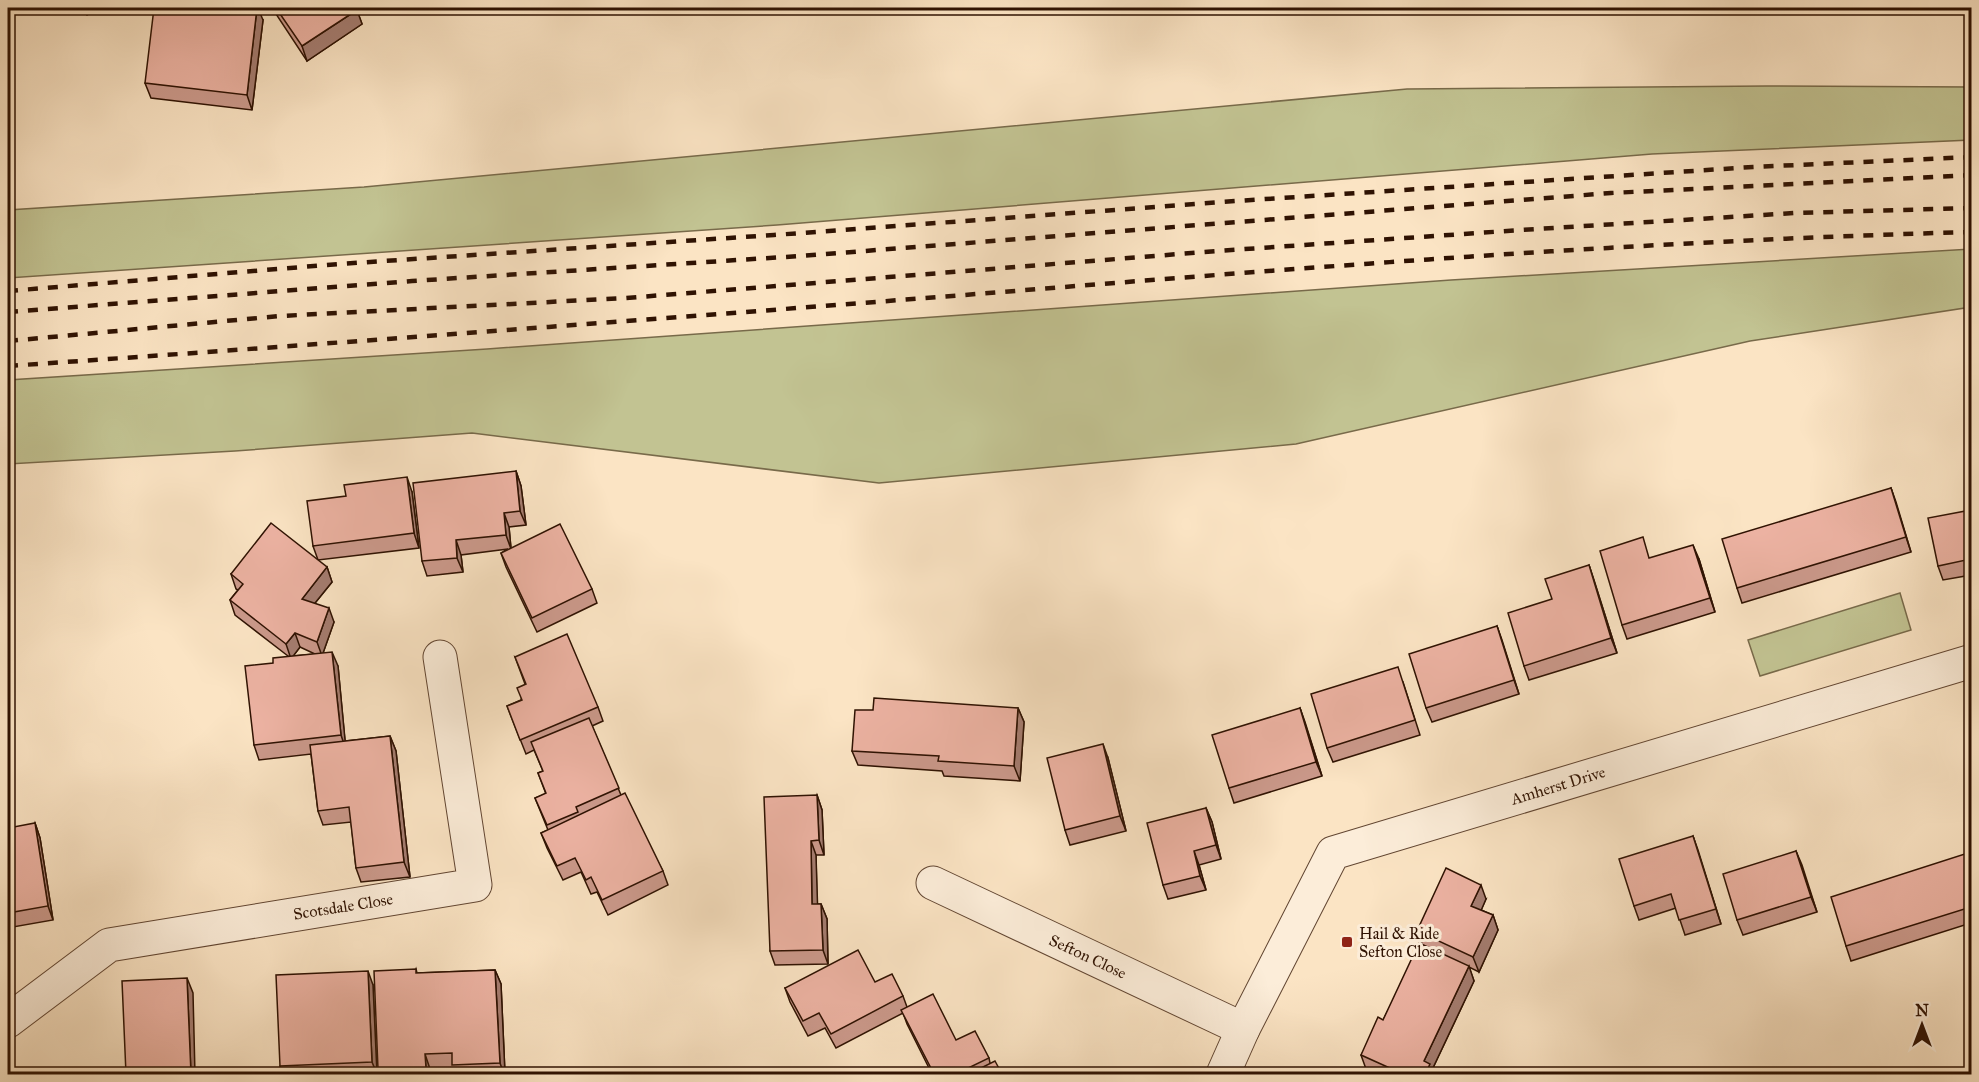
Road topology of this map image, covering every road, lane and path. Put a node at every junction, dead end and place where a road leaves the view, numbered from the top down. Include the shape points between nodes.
1 (440, 657) dead end
2 (1971, 661) edge
3 (933, 883) dead end
4 (8, 1021) edge
5 (1243, 1029) junction
6 (1222, 1074) edge

1 - 4 street, Scotsdale Close via 475,885 109,945
2 - 5 street, Amherst Drive via 1332,853
3 - 5 street, Sefton Close
5 - 6 street, Amherst Drive

